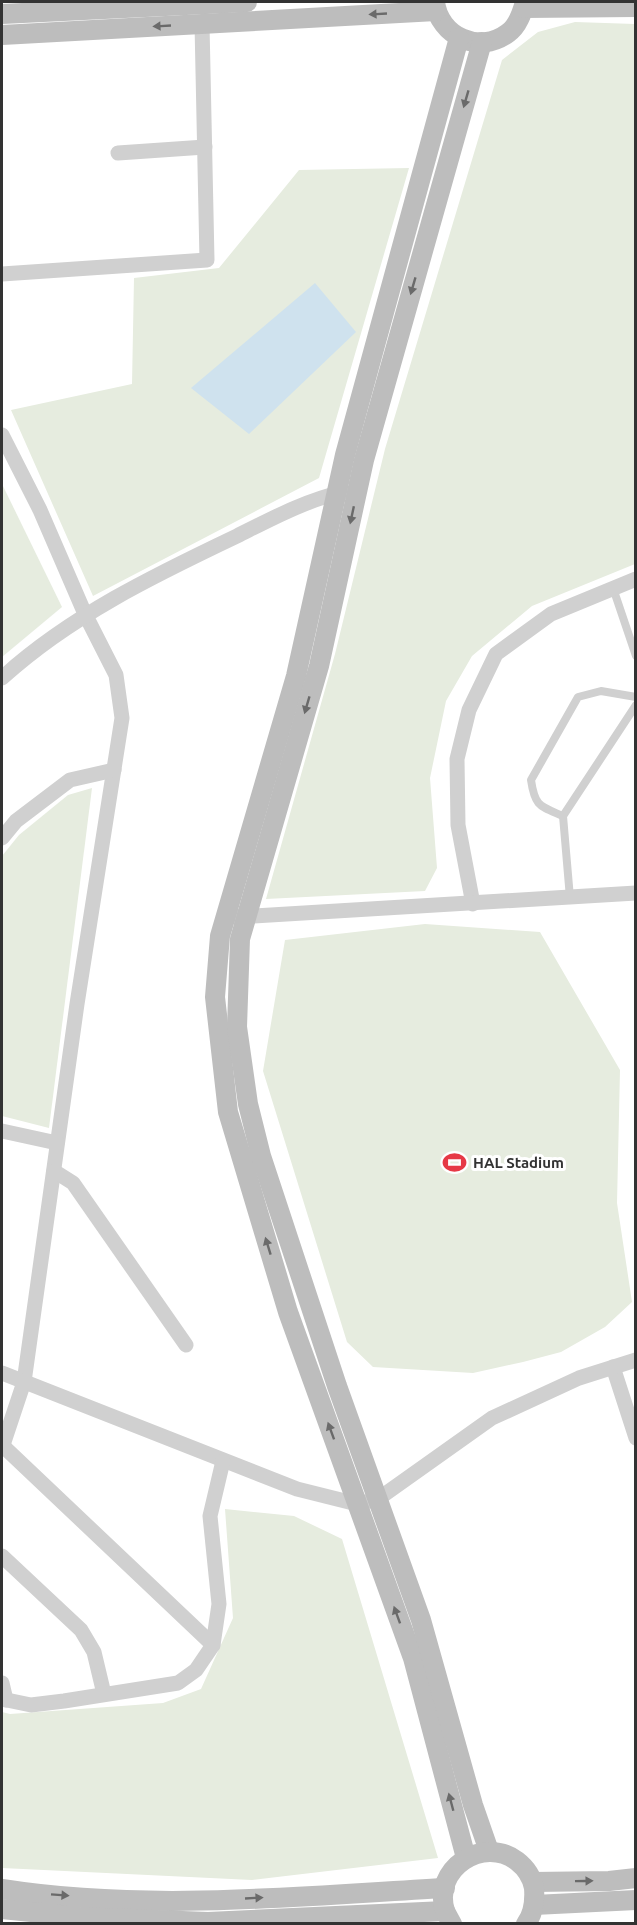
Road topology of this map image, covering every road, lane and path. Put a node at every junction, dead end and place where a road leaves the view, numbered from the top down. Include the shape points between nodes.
1 (247, 2) edge
2 (525, 5) edge
3 (435, 6) edge
4 (636, 8) edge
5 (2, 14) edge
6 (202, 24) junction
7 (2, 35) edge
8 (459, 38) junction
9 (482, 42) junction
10 (205, 147) junction
11 (118, 153) dead end
12 (2, 274) edge
13 (2, 435) edge
14 (358, 489) junction
15 (337, 493) junction
16 (636, 579) edge
17 (613, 588) junction
18 (85, 614) junction
19 (636, 657) edge
20 (2, 678) edge
21 (636, 698) edge
22 (636, 705) edge
23 (114, 770) junction
24 (563, 816) junction
25 (2, 838) edge
26 (636, 893) edge
27 (570, 898) junction
28 (473, 904) junction
29 (246, 917) junction
30 (226, 918) junction
31 (2, 1131) edge
32 (57, 1143) junction
33 (54, 1171) junction
34 (186, 1345) dead end
35 (636, 1360) edge
36 (613, 1367) junction
37 (2, 1373) edge
38 (24, 1382) junction
39 (636, 1437) edge
40 (2, 1448) edge
41 (224, 1461) junction
42 (378, 1499) junction
43 (357, 1504) junction
44 (2, 1556) edge
45 (213, 1645) junction
46 (2, 1683) edge
47 (104, 1694) junction
48 (4, 1700) edge
49 (489, 1851) junction
50 (466, 1858) junction
51 (636, 1878) edge
52 (533, 1882) junction
53 (445, 1888) junction
54 (2, 1889) edge
55 (636, 1900) edge
56 (534, 1905) junction
57 (2, 1909) edge
58 (449, 1917) edge
59 (526, 1923) edge

1 - 5 street
2 - 4 street
2 - 9 street via 509,33
3 -> 6 street
3 - 8 street via 445,28
6 -> 7 street
6 - 10 street
8 - 9 street
8 - 15 street
9 -> 14 street
10 - 11 street
10 - 12 street via 207,260
13 - 18 street
14 - 15 street
14 -> 29 street via 319,666
15 - 18 street via 292,509
15 - 30 street via 296,676
16 - 17 street
17 - 19 lane
17 - 28 street via 551,614 496,654 469,711 457,759 458,825
18 - 20 street
18 - 23 street via 116,675 122,718
21 - 24 lane via 601,691 578,697 531,780 539,805
22 - 24 lane
23 - 25 street via 70,780 16,821
23 - 32 street
24 - 27 lane
26 - 27 street
27 - 28 street
28 - 29 street
29 - 30 street
29 - 42 street via 240,939 237,1027 248,1104 261,1156
43 -> 30 street via 288,1312 228,1112 215,997 220,936
31 - 32 street
32 - 33 street
33 - 34 street via 73,1183
33 - 38 street
35 - 36 street
36 - 39 street
36 - 42 street via 579,1377 492,1418
37 - 38 street
38 - 40 street
38 - 41 street
40 - 45 street
41 - 43 street via 297,1489
41 - 45 street via 210,1516 219,1604
42 - 43 street
42 - 49 street via 421,1620
50 -> 43 street via 413,1658
44 - 47 street via 81,1630 94,1652
45 - 47 street via 196,1671 178,1683
46 - 48 street
47 - 48 street via 31,1705
49 - 50 street
49 - 52 street via 510,1856 524,1867
50 - 53 street via 448,1876
52 -> 51 street
52 - 56 street
54 -> 53 street via 164,1902
53 - 58 street
55 - 56 street
56 - 59 street
57 - 58 street via 79,1917 208,1922

